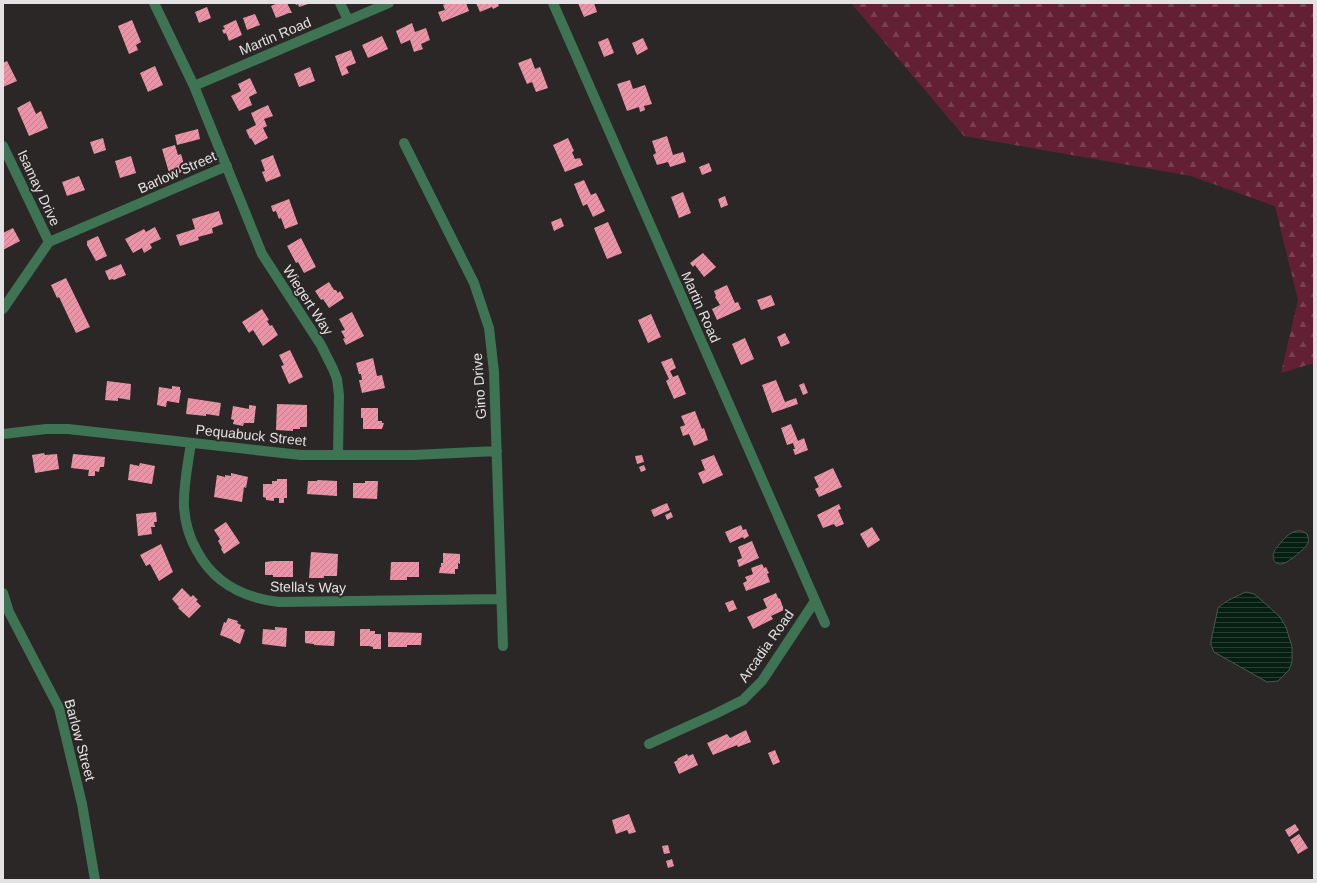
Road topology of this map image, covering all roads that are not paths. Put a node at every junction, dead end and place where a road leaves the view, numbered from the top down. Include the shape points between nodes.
1 (154, 3) edge
2 (340, 3) edge
3 (389, 3) edge
4 (554, 3) edge
5 (348, 20) junction
6 (194, 86) junction
7 (404, 142) dead end
8 (3, 146) edge
9 (227, 166) junction
10 (49, 242) junction
11 (3, 309) edge
12 (3, 434) edge
13 (191, 443) junction
14 (497, 451) junction
15 (338, 455) junction
16 (3, 593) edge
17 (501, 599) junction
18 (815, 601) junction
19 (825, 622) dead end
20 (503, 646) dead end
21 (649, 744) dead end
22 (95, 880) edge

1 - 6 street, Barlow Street
2 - 5 street
3 - 5 street, Martin Road
4 - 18 street, Martin Road
5 - 6 street, Martin Road
6 - 9 street, Barlow Street
7 - 14 street, Gino Drive via 474,283 489,328 494,372
8 - 10 street, Isamay Drive
9 - 10 street, Barlow Street
9 - 15 street, Wiegert Way via 262,254 321,345 333,369 339,395
10 - 11 street
12 - 13 street, Pequabuck Street via 62,429
13 - 15 street, Pequabuck Street via 286,454
13 - 17 street, Stella's Way via 184,505 187,529 206,565 236,591 254,598 279,602
14 - 15 street, Pequabuck Street
14 - 17 street, Gino Drive
16 - 22 street, Barlow Street via 9,612 59,708 82,804
17 - 20 street, Gino Drive
18 - 19 street, Martin Road
18 - 21 street, Arcadia Road via 762,681 744,700

